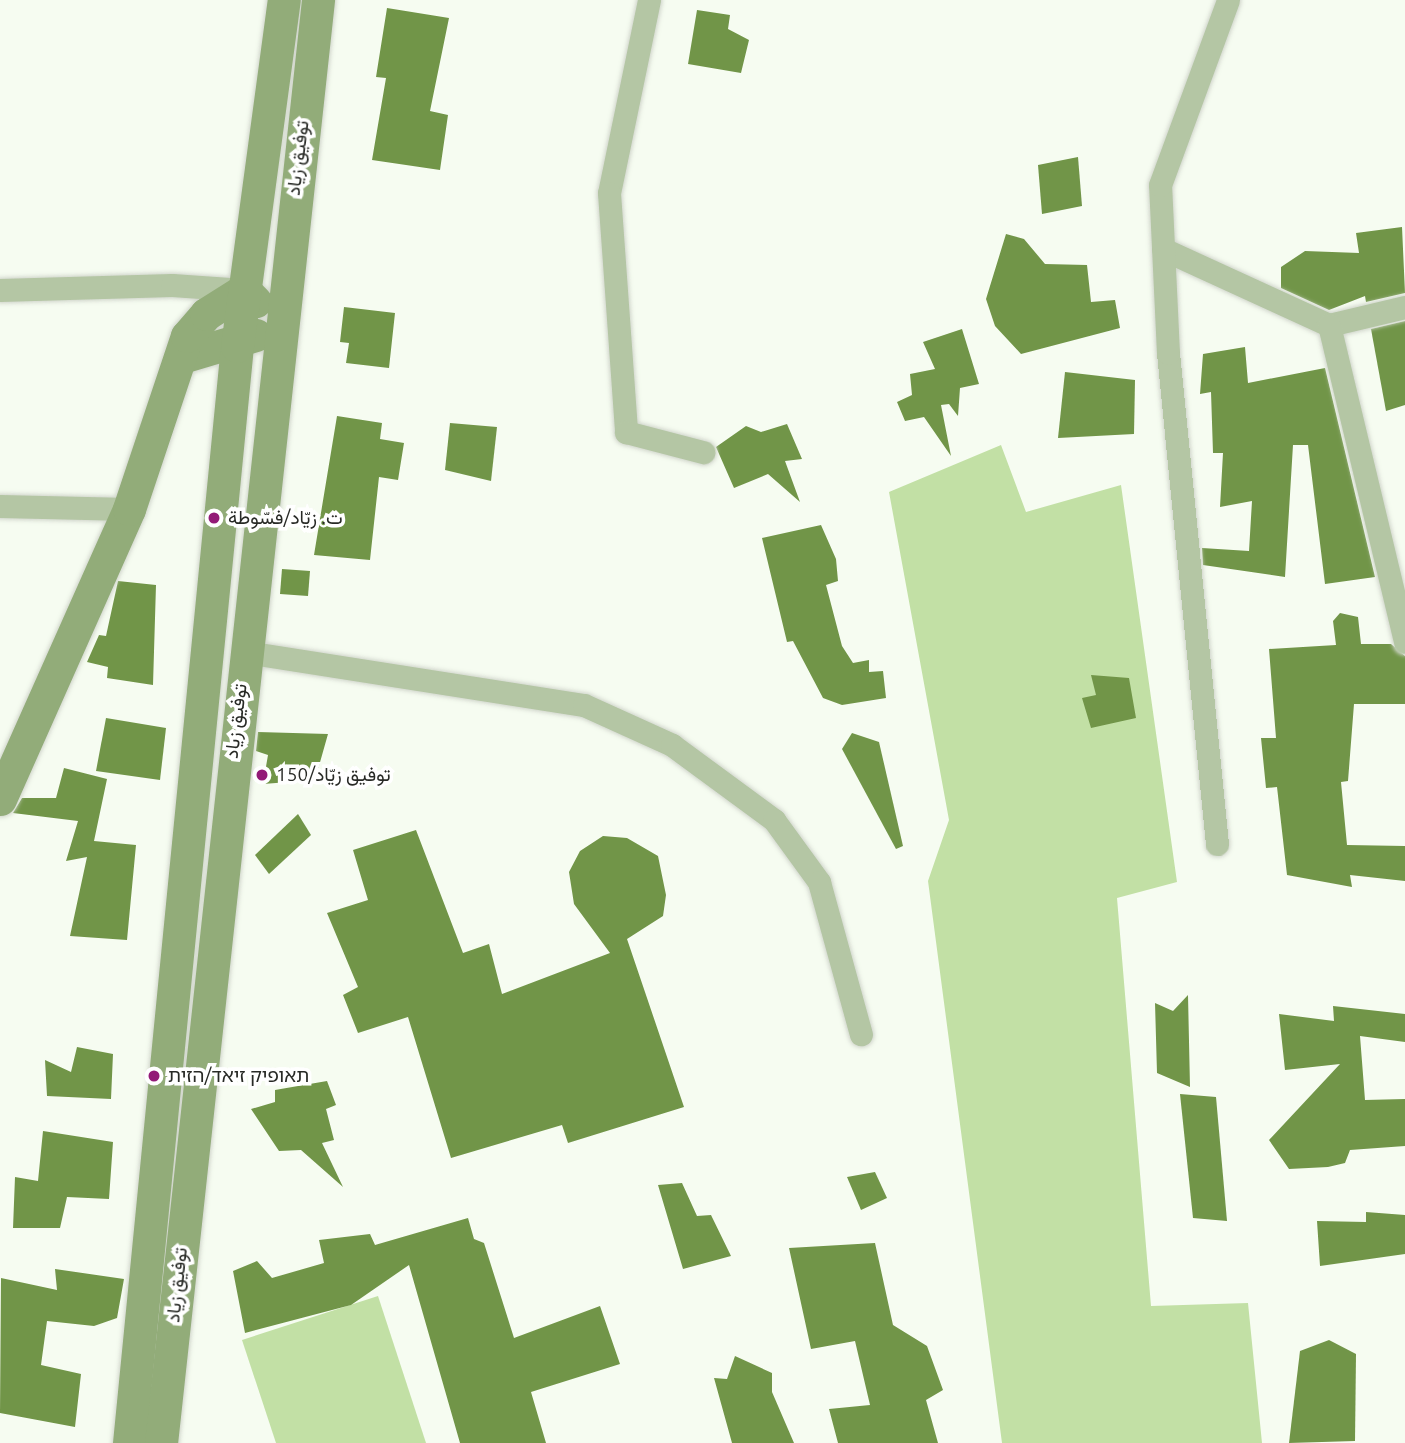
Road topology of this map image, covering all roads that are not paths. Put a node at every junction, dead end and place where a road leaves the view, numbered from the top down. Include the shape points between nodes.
1 (284, 0) edge
2 (318, 0) edge
3 (649, 0) edge
4 (1228, 0) edge
5 (1163, 249) junction
6 (0, 290) edge
7 (244, 290) junction
8 (1405, 307) edge
9 (278, 324) junction
10 (1329, 325) junction
11 (237, 346) junction
12 (182, 358) junction
13 (703, 452) dead end
14 (0, 506) edge
15 (129, 509) junction
16 (1405, 642) edge
17 (245, 652) junction
18 (0, 799) edge
19 (1216, 844) dead end
20 (861, 1034) dead end
21 (129, 1443) edge
22 (161, 1443) edge

1 - 7 main road, توفيق زياد
2 - 9 main road, توفيق زياد
3 - 13 street via 609,193 626,432
4 - 5 street via 1160,185
5 - 10 street
5 - 19 street
6 - 7 street via 172,285
7 - 9 main road
7 - 11 main road, توفيق زياد
7 - 12 main road via 206,314 187,336
8 - 10 street
9 - 11 main road
9 - 17 main road, توفيق زياد
10 - 16 street
11 - 12 main road
11 - 21 main road, توفيق زياد
12 - 15 main road
14 - 15 street
15 - 18 main road
17 - 20 street via 584,705 672,745 774,820 818,882
17 - 22 main road, توفيق زياد

